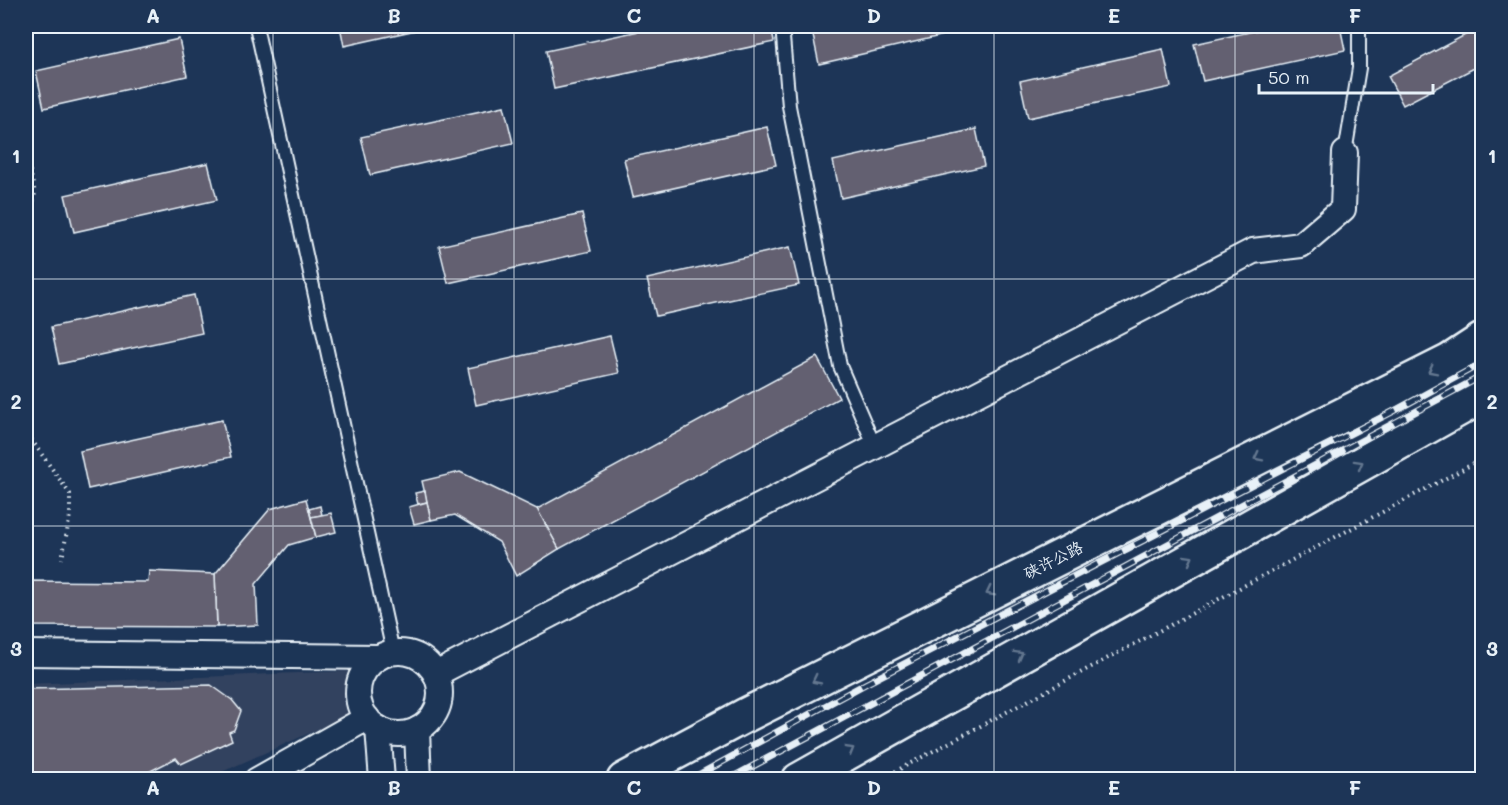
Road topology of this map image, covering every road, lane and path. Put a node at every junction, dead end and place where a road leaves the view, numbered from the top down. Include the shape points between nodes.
1 (256, 26) edge
2 (782, 26) edge
3 (1359, 26) edge
4 (26, 153) edge
5 (1345, 153) joint
6 (26, 238) edge
7 (1482, 340) edge
8 (26, 388) edge
9 (1482, 396) edge
10 (26, 397) edge
11 (26, 429) edge
12 (875, 447) junction
13 (1482, 459) edge
14 (62, 559) dead end
15 (26, 653) edge
16 (386, 655) junction
17 (436, 674) junction
18 (372, 723) junction
19 (417, 730) junction
20 (257, 780) edge
21 (382, 780) edge
22 (419, 780) edge
23 (624, 780) edge
24 (799, 780) edge
25 (879, 780) edge

1 - 16 lane
2 - 12 lane via 789,106 840,366
3 - 5 lane via 1359,68
4 - 6 path via 35,193
5 - 12 street via 1343,209 1301,245 1253,251
7 -> 23 highway, 硖许公路 via 1450,361
8 - 10 path
24 -> 9 highway
11 - 14 path via 70,494
12 - 17 street
13 - 25 path
15 - 16 street
16 - 17 street via 406,652 418,656
16 - 18 street via 368,666 358,692 360,706
17 - 19 street via 440,699 436,712
18 - 19 street via 398,733
18 - 20 street
18 - 21 street
19 - 22 street

